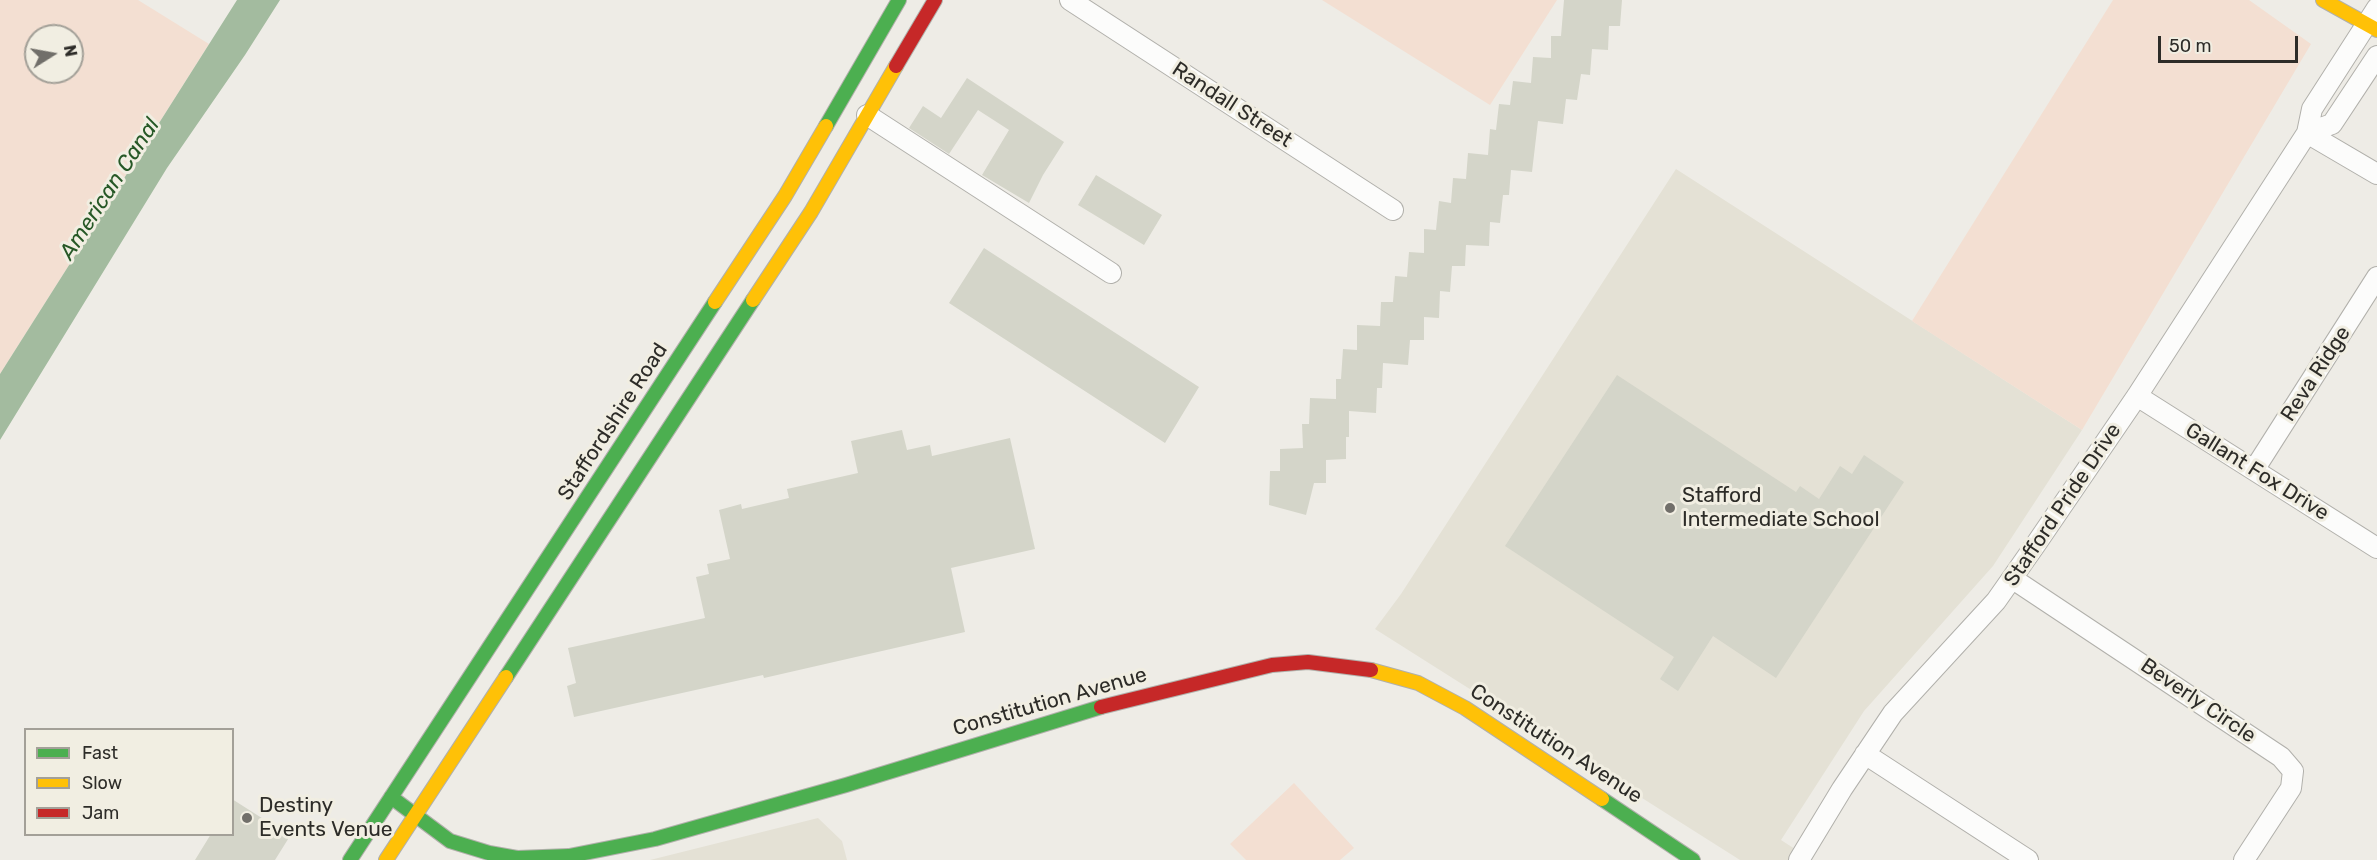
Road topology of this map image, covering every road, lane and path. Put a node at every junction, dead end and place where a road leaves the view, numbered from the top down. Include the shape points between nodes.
1 (899, 0) edge
2 (934, 0) edge
3 (1070, 0) edge
4 (2323, 0) edge
5 (2374, 21) edge
6 (2377, 56) edge
7 (867, 115) junction
8 (2307, 133) junction
9 (2377, 174) edge
10 (1393, 210) dead end
11 (1111, 273) dead end
12 (2377, 277) edge
13 (2137, 396) junction
14 (2254, 470) junction
15 (2377, 548) edge
16 (2013, 579) junction
17 (1865, 754) junction
18 (391, 797) junction
19 (416, 814) junction
20 (350, 860) edge
21 (386, 860) edge
22 (1693, 860) edge
23 (1799, 860) edge
24 (2028, 860) edge
25 (2244, 860) edge

1 - 18 main road, Staffordshire Road via 785,196
2 - 7 main road
3 - 10 street, Randall Street
4 - 5 main road
5 - 8 street, Stafford Pride Drive via 2312,109
6 - 8 street via 2332,124
7 - 11 street
7 - 19 main road via 811,212
8 - 9 street
8 - 13 street, Stafford Pride Drive
12 - 14 street, Reva Ridge
13 - 14 street, Gallant Fox Drive
13 - 16 street, Stafford Pride Drive
14 - 15 street, Gallant Fox Drive
16 - 17 street, Stafford Pride Drive via 1893,712
16 - 25 street, Beverly Circle via 2281,757 2293,771 2291,788
17 - 23 street, Stafford Pride Drive
17 - 24 street
18 - 19 main road, Constitution Avenue
18 - 20 main road, Staffordshire Road
19 - 21 main road
19 - 22 main road, Constitution Avenue via 450,841 489,853 517,858 569,856 655,839 1105,706 1272,665 1308,662 1372,670 1418,682 1465,708

